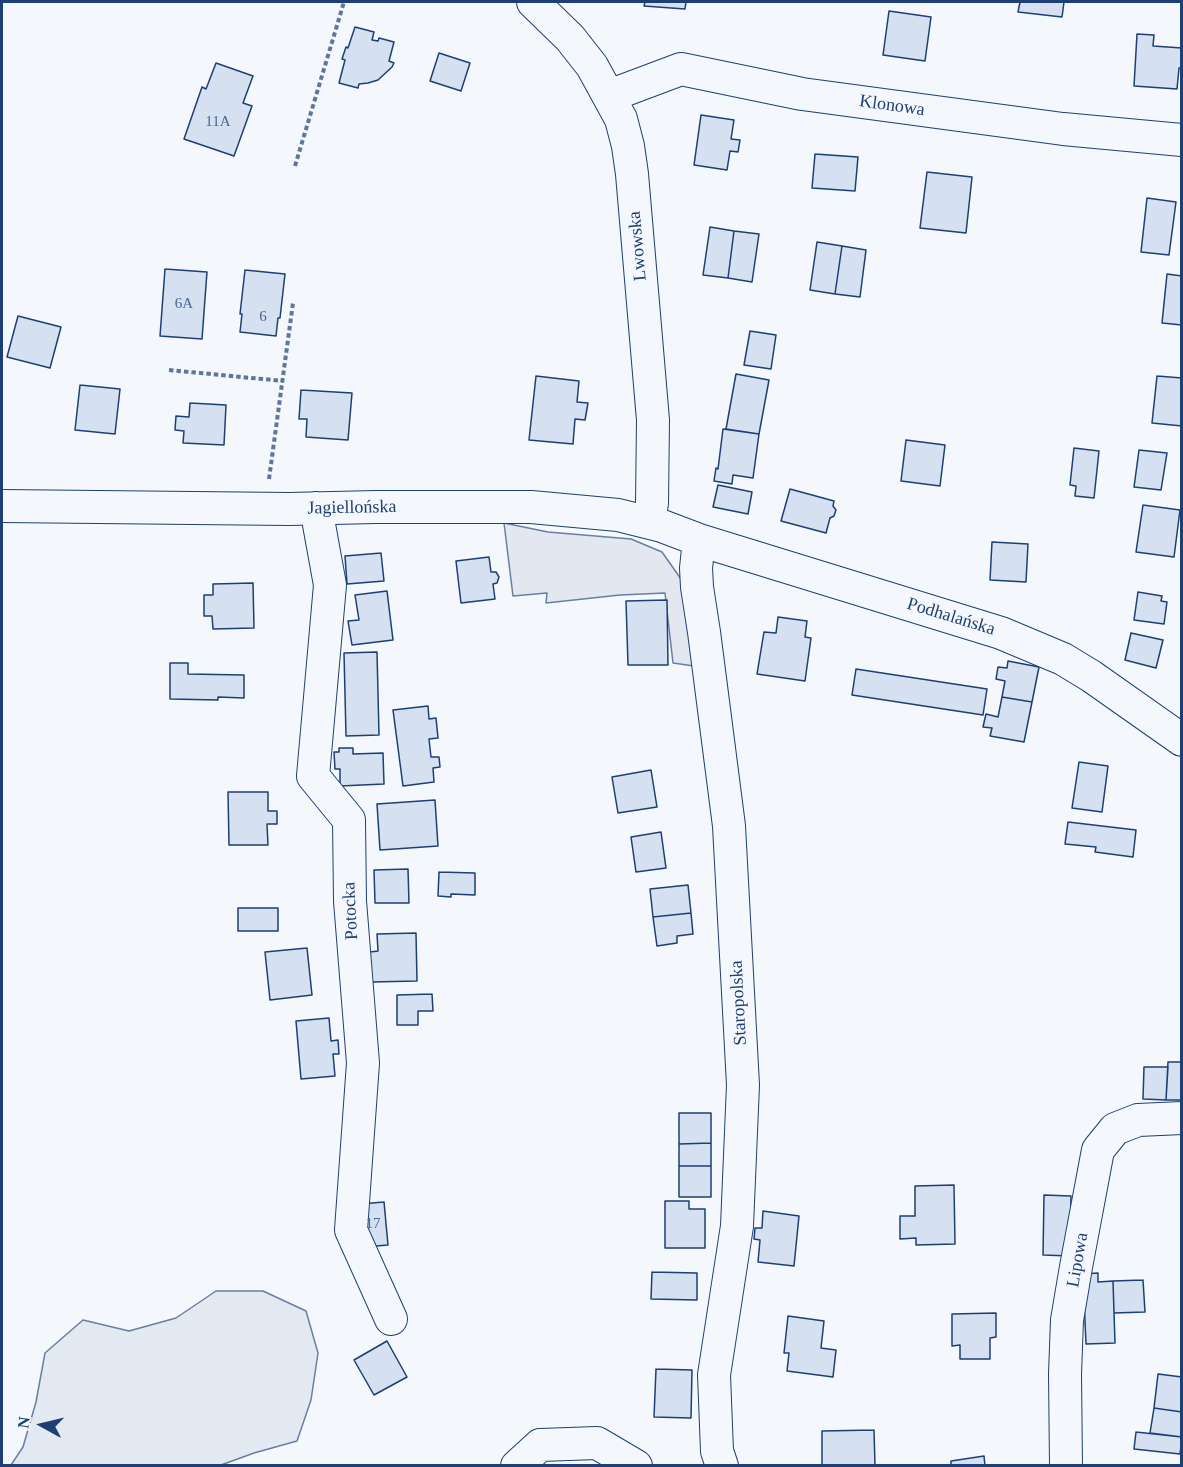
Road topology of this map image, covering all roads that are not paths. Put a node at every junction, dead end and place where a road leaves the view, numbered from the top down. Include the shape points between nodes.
1 (534, 2) edge
2 (609, 96) junction
3 (1182, 140) edge
4 (2, 506) edge
5 (316, 508) junction
6 (649, 522) junction
7 (699, 540) junction
8 (1182, 740) edge
9 (1182, 1118) edge
10 (391, 1319) dead end
11 (517, 1466) edge
12 (636, 1466) edge
13 (722, 1466) edge
14 (1066, 1466) edge

1 - 2 street, Lwowska via 570,38
2 - 3 street, Klonowa via 681,69 802,94 1063,129
2 - 6 street, Lwowska via 621,118 632,174 652,420
4 - 5 street, Jagiellońska
5 - 6 street, Jagiellońska via 531,507 618,515
5 - 10 street, Potocka via 330,585 313,776 349,820 350,901 363,1063 351,1230
6 - 7 street, Jagiellońska
7 - 8 street, Podhalańska via 1034,646 1091,676
7 - 13 street, Staropolska via 697,587 729,826 743,1085 737,1226 714,1375 717,1451
9 - 14 street, Lipowa via 1138,1120 1115,1129 1098,1150 1068,1320
11 - 12 street via 540,1445 597,1443

